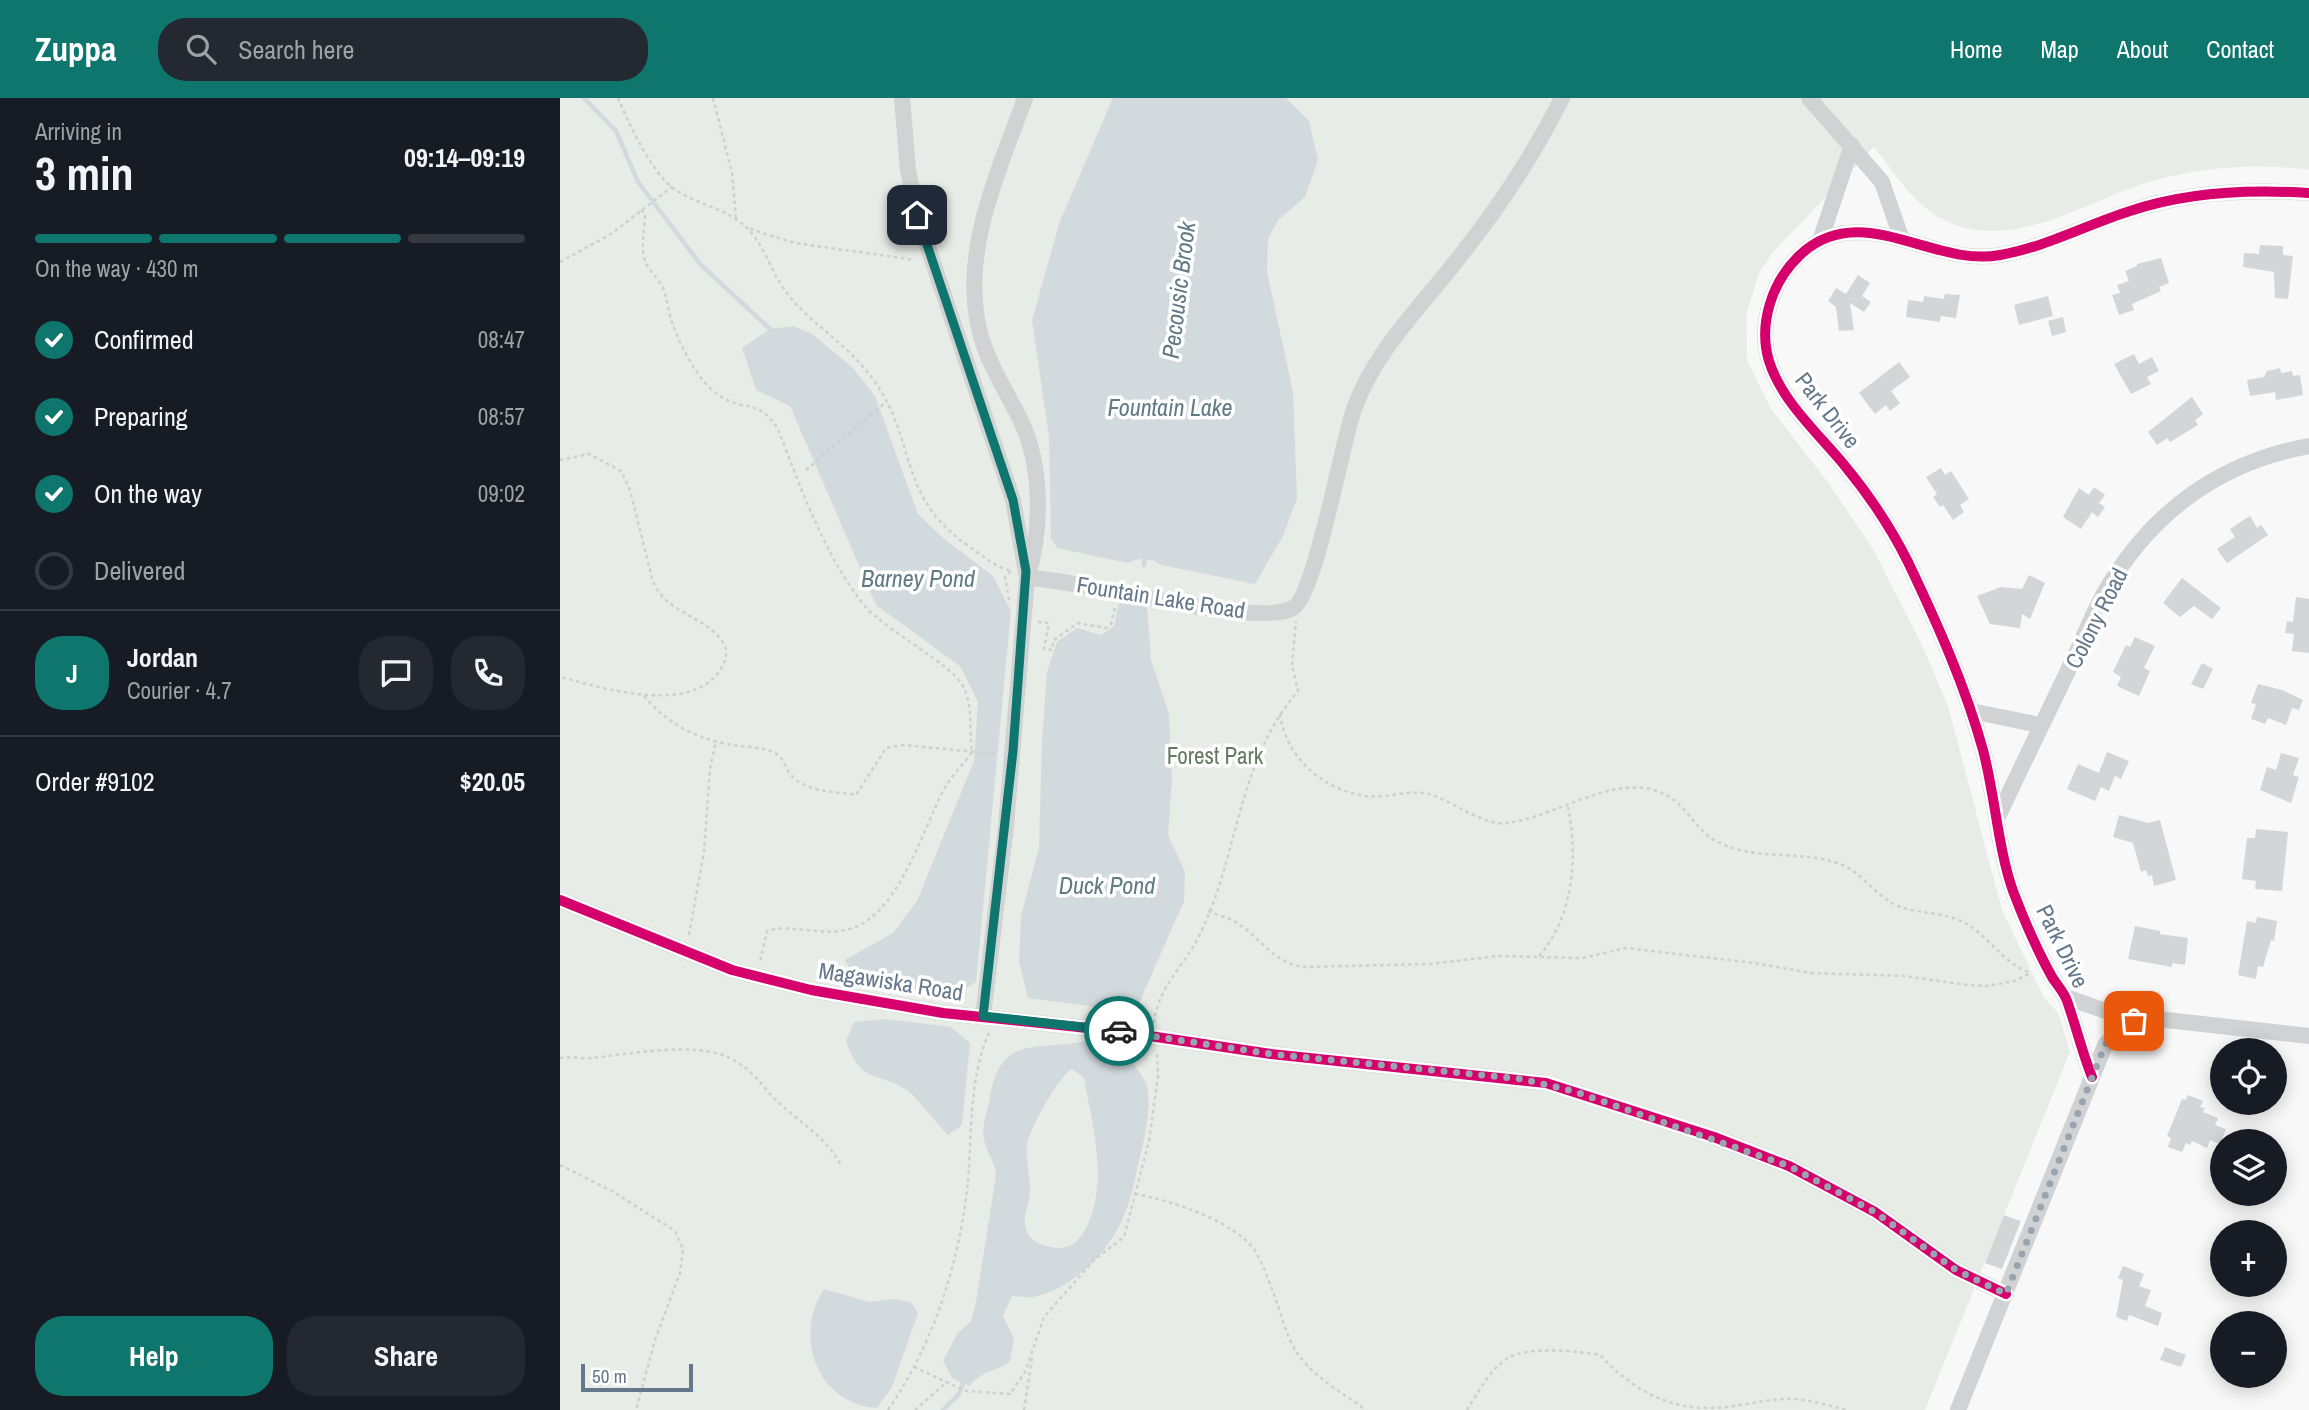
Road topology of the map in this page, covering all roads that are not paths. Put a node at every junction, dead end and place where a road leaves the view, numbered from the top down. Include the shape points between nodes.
1 (902, 98) edge
2 (1026, 98) edge
3 (1562, 98) edge
4 (1809, 98) edge
5 (1852, 145) junction
6 (2309, 194) edge
7 (1901, 237) junction
8 (1819, 241) junction
9 (2309, 446) edge
10 (1026, 575) junction
11 (1971, 711) junction
12 (2040, 725) junction
13 (1997, 819) junction
14 (560, 900) edge
15 (2066, 997) junction
16 (983, 1016) junction
17 (2134, 1021) junction
18 (2309, 1036) edge
19 (2092, 1077) junction
20 (2006, 1294) junction
21 (1958, 1410) edge

1 - 10 street via 908,170 932,264 1013,500
2 - 10 street via 987,204 975,287 977,321 990,364 1021,423 1031,460 1038,522 1036,549
3 - 10 street, Fountain Lake Road via 1483,225 1386,345 1369,373 1342,449 1315,568 1300,601 1286,611 1258,613
4 - 5 street
5 - 7 street via 1882,182
5 - 8 street
6 - 7 street, Park Drive via 2248,192 2185,198 2133,209 2051,242 1990,257 1956,253
7 - 8 street, Park Drive via 1842,233
8 - 11 street, Park Drive via 1799,256 1777,285 1766,324 1769,362 1788,398 1895,537
9 - 12 street, Colony Road via 2253,459 2229,470 2194,491 2144,538 2101,599
10 - 16 street via 1006,825
11 - 12 street
11 - 13 street, Park Drive
12 - 13 street, Colony Road
13 - 15 street, Park Drive via 2012,888 2053,979
14 - 16 street, Magawiska Road via 760,979 943,1013
15 - 17 street, Park Drive
15 - 19 street, Park Drive
16 - 20 street, Magawiska Road via 1271,1054 1546,1083 1789,1166 1875,1212 1956,1270
17 - 18 street via 2158,1019
17 - 19 street via 2105,1045
19 - 20 street
20 - 21 street

